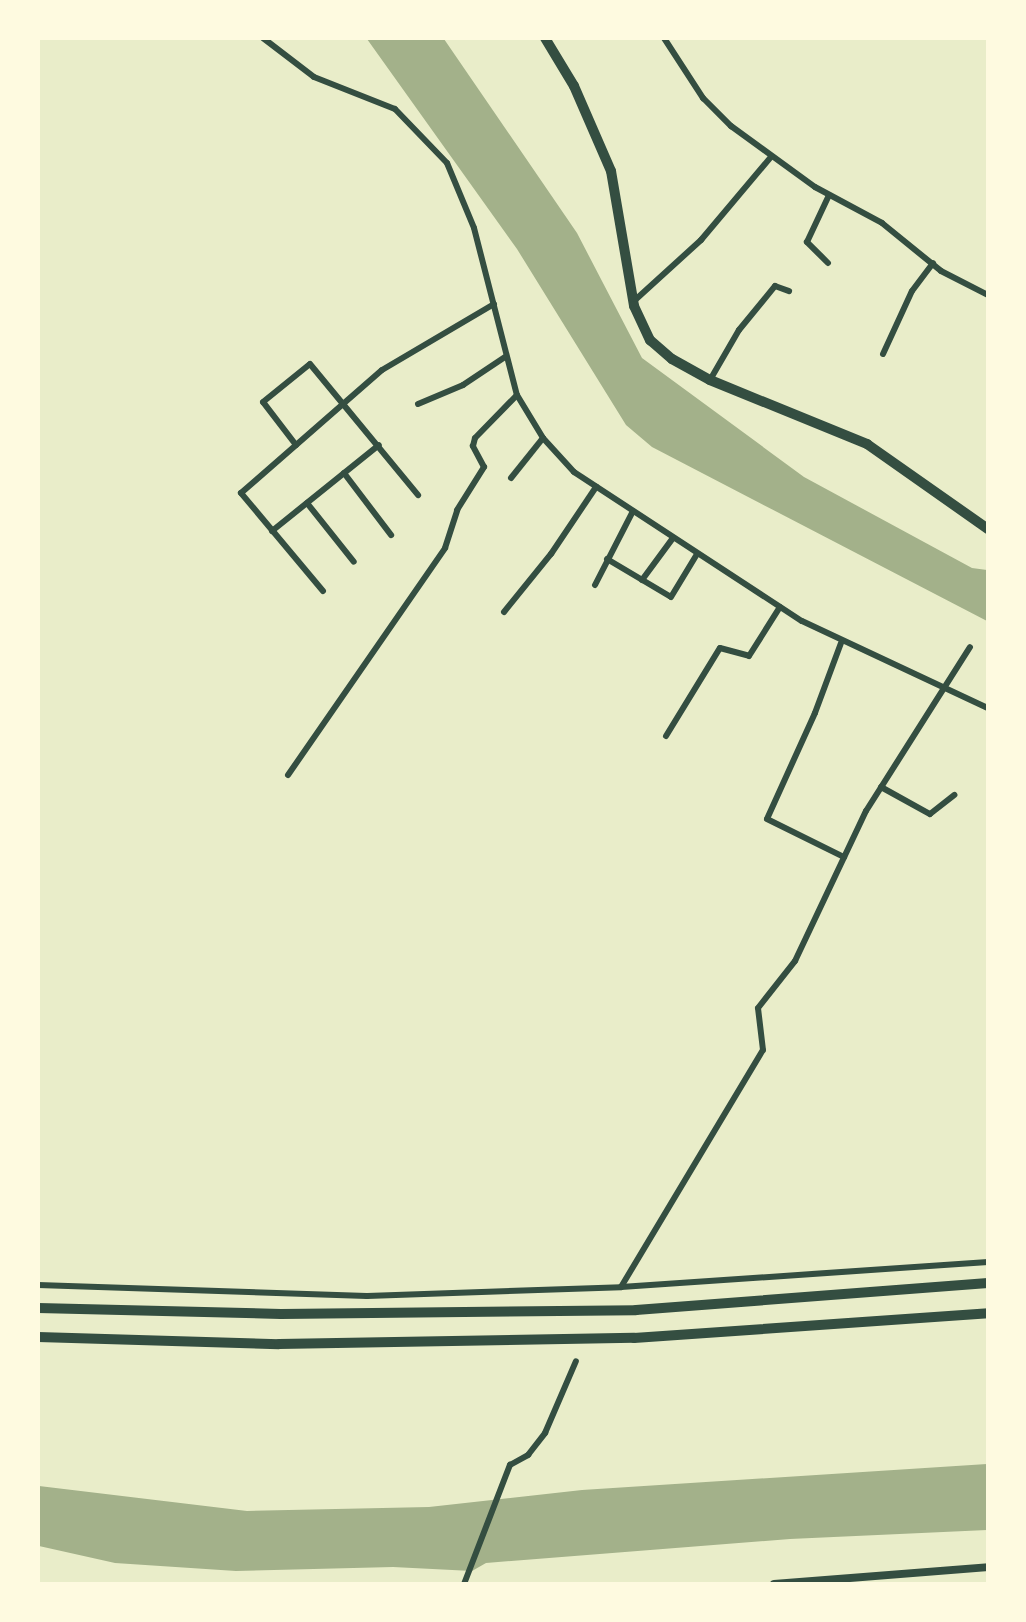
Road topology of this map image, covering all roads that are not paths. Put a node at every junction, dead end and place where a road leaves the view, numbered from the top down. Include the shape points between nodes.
1 (263, 38) edge
2 (545, 38) edge
3 (664, 38) edge
4 (771, 157) junction
5 (829, 195) junction
6 (828, 263) dead end
7 (933, 263) junction
8 (789, 291) dead end
9 (988, 295) edge
10 (634, 301) junction
11 (494, 304) junction
12 (883, 354) dead end
13 (505, 356) junction
14 (709, 380) junction
15 (517, 395) junction
16 (345, 402) junction
17 (418, 404) dead end
18 (542, 438) junction
19 (296, 445) junction
20 (379, 445) junction
21 (344, 474) junction
22 (511, 478) dead end
23 (596, 486) junction
24 (418, 495) dead end
25 (307, 503) junction
26 (633, 511) junction
27 (988, 529) edge
28 (272, 531) junction
29 (391, 535) dead end
30 (673, 538) junction
31 (697, 554) junction
32 (607, 559) junction
33 (354, 562) dead end
34 (642, 580) junction
35 (595, 585) dead end
36 (323, 591) dead end
37 (780, 607) junction
38 (504, 612) dead end
39 (841, 643) junction
40 (970, 647) dead end
41 (944, 688) junction
42 (988, 708) edge
43 (666, 736) dead end
44 (288, 775) dead end
45 (881, 787) junction
46 (954, 795) dead end
47 (844, 857) junction
48 (988, 1262) edge
49 (988, 1283) edge
50 (38, 1285) edge
51 (621, 1287) junction
52 (38, 1308) edge
53 (988, 1313) edge
54 (38, 1337) edge
55 (576, 1361) dead end
56 (988, 1567) edge
57 (464, 1584) edge
58 (774, 1584) edge

1 - 11 street via 314,77 395,109 429,141 457,180
2 - 10 main road via 574,86 611,171
3 - 4 street via 713,110
4 - 5 street
4 - 10 street via 701,240
5 - 6 street via 807,242
5 - 7 street via 882,223
7 - 9 street
7 - 12 street via 912,291
8 - 14 street via 779,286 771,290 739,330
10 - 14 main road via 650,340
11 - 13 street
11 - 16 street via 382,370
13 - 15 street
13 - 17 street via 463,386
14 - 27 main road via 851,435
15 - 18 street
15 - 44 street via 475,438 473,446 484,467 457,510 445,548
16 - 19 street
16 - 19 street via 310,364 263,402
16 - 20 street
18 - 22 street
18 - 23 street via 574,472
19 - 28 street via 241,493
20 - 21 street
20 - 24 street
21 - 25 street
21 - 29 street
23 - 26 street
23 - 38 street via 551,554
25 - 28 street
25 - 33 street
26 - 30 street
26 - 32 street
28 - 36 street
30 - 31 street
30 - 34 street
31 - 34 street via 674,597
31 - 37 street
32 - 34 street
32 - 35 street
37 - 39 street
37 - 43 street via 749,656 720,648
39 - 41 street
39 - 47 street via 815,713 767,815 769,823
40 - 41 street
41 - 42 street
41 - 45 street
45 - 46 street via 930,814
45 - 47 street
47 - 51 street via 795,961 758,1008 759,1057
48 - 51 street
49 - 52 highway via 636,1310 281,1314
50 - 51 street via 367,1296
53 - 54 highway via 634,1338 279,1344
55 - 57 street via 545,1433 528,1455 510,1465
56 - 58 street

